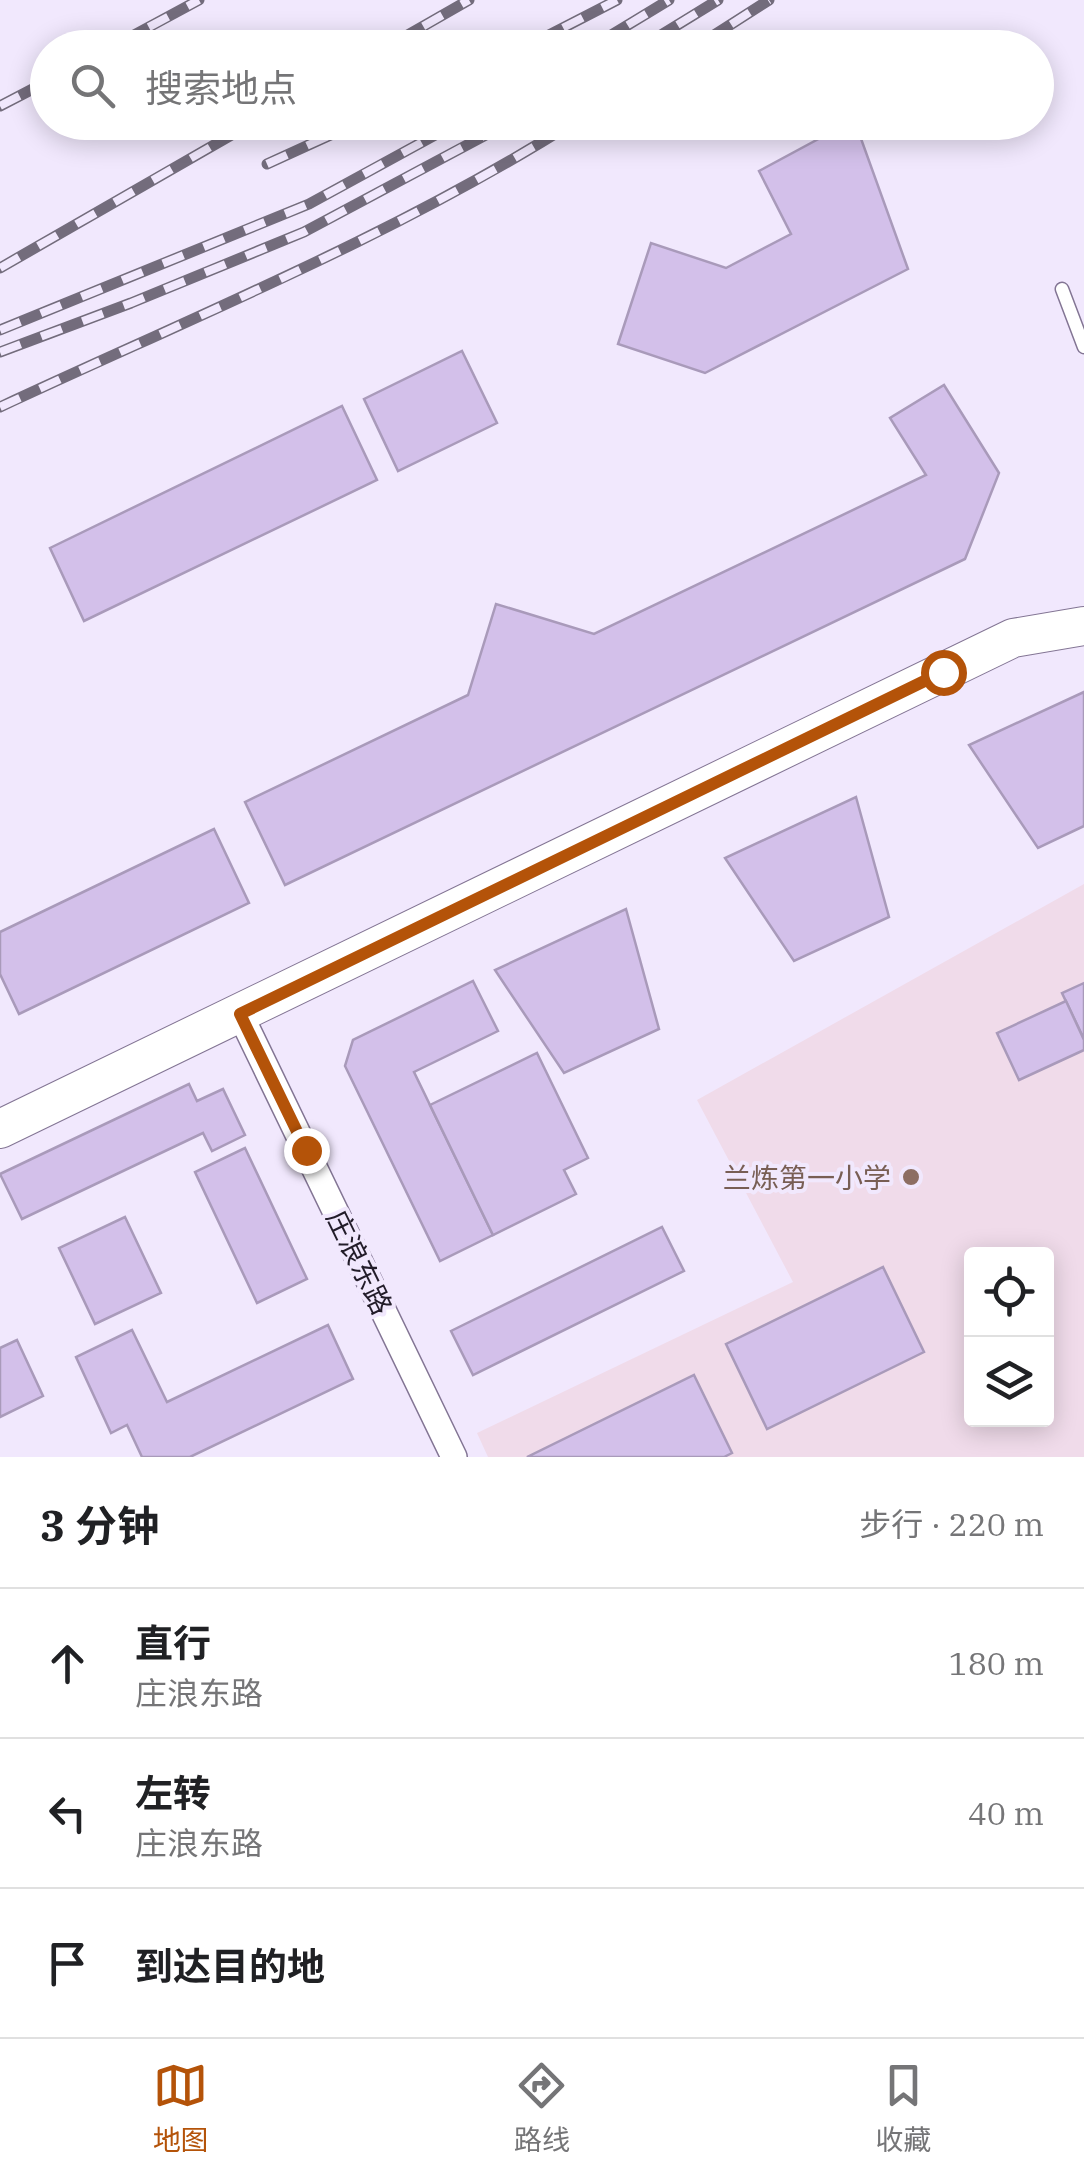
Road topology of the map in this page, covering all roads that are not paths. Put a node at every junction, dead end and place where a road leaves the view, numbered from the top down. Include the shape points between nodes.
1 (1062, 289) dead end
2 (1084, 347) edge
3 (1084, 626) edge
4 (240, 1014) junction
5 (0, 1129) edge
6 (454, 1457) edge

1 - 2 lane
3 - 4 street via 1013,638
4 - 5 street
4 - 6 street, 庄浪东路

